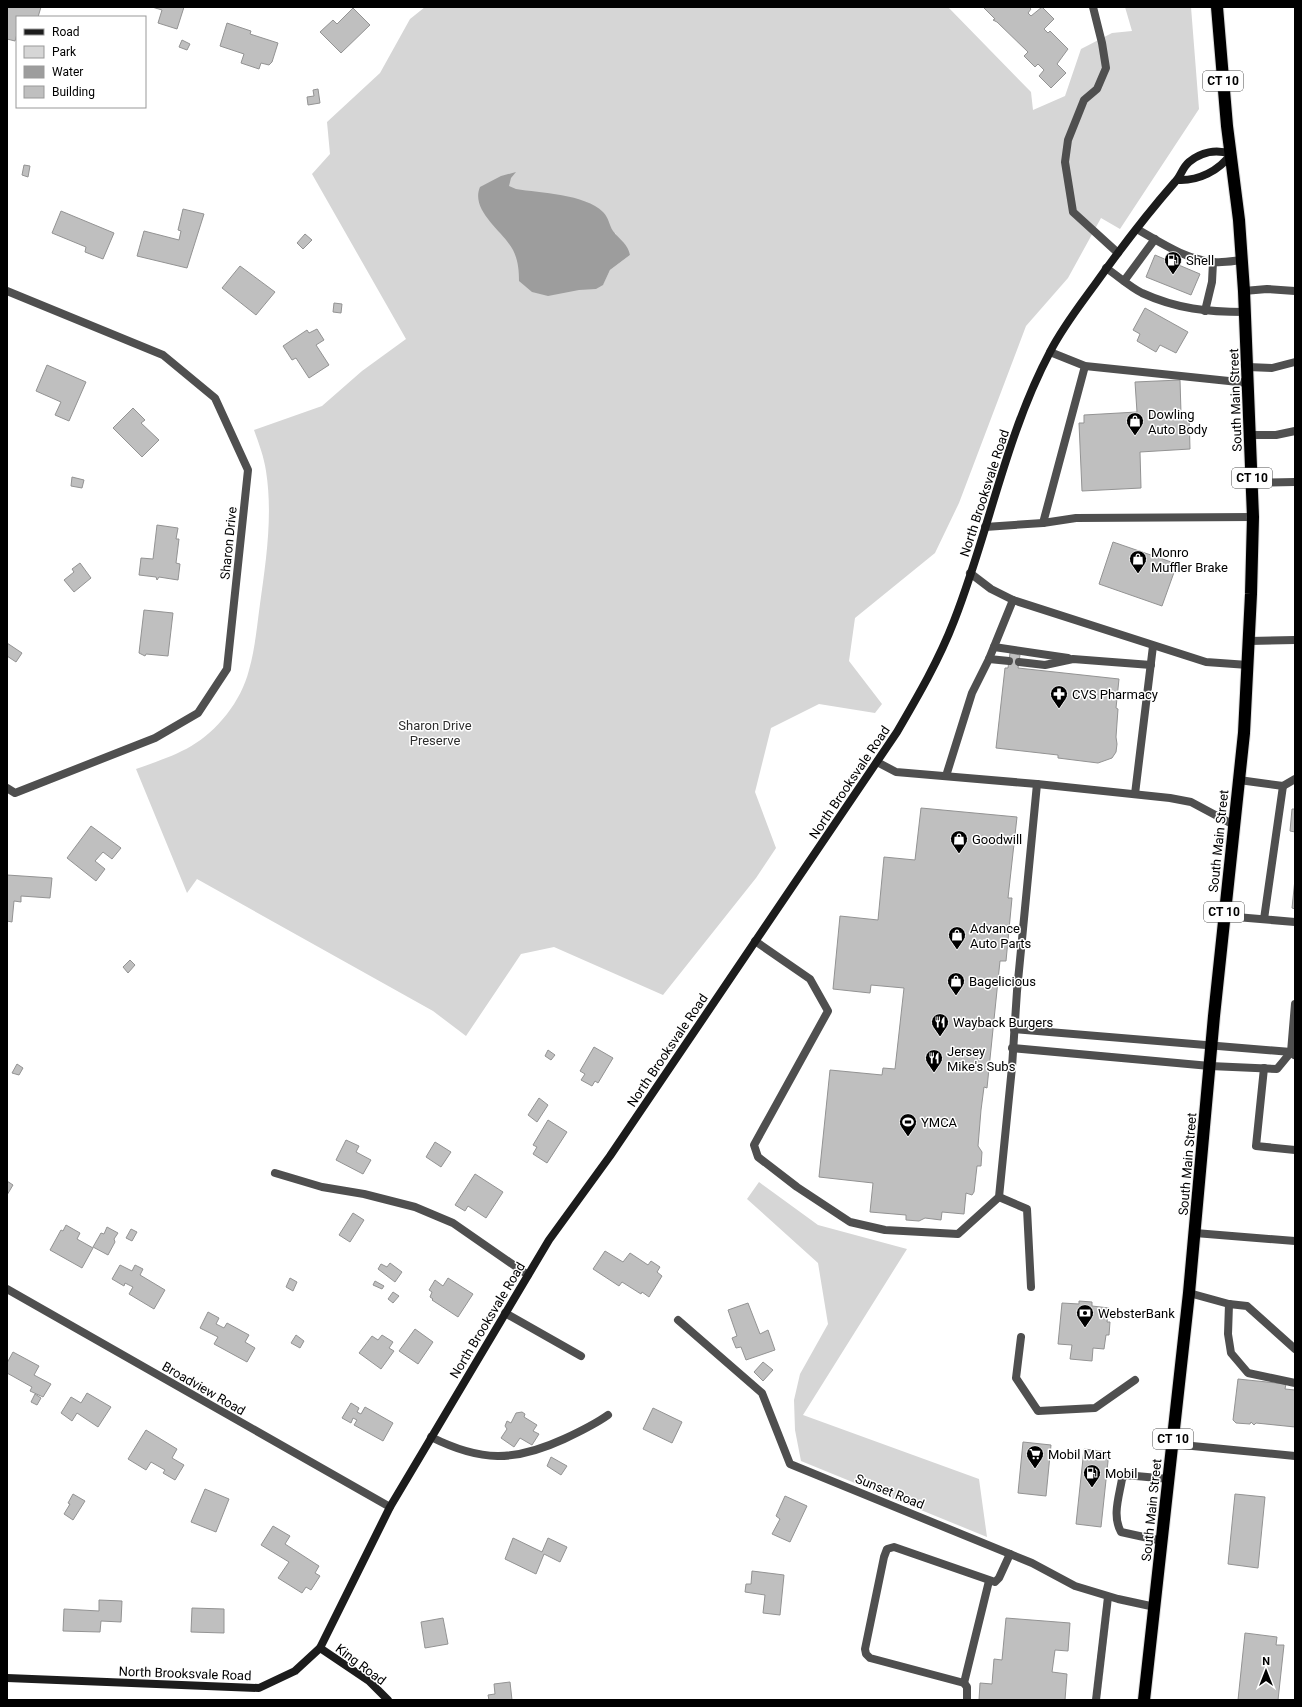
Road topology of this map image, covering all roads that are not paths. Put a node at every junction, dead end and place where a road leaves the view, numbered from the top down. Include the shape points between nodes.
1 (1094, 7) edge
2 (1217, 7) edge
3 (1231, 154) junction
4 (1178, 180) junction
5 (1137, 229) junction
6 (1156, 239) junction
7 (1118, 253) junction
8 (1242, 260) junction
9 (1213, 262) junction
10 (1106, 268) junction
11 (1124, 281) junction
12 (7, 291) edge
13 (1244, 291) junction
14 (1295, 291) edge
15 (1205, 311) junction
16 (1245, 312) junction
17 (1050, 352) junction
18 (1295, 362) edge
19 (1085, 366) junction
20 (1248, 367) junction
21 (1248, 383) junction
22 (1295, 431) edge
23 (1250, 435) junction
24 (1295, 482) edge
25 (1252, 483) junction
26 (1253, 517) junction
27 (1043, 523) junction
28 (985, 527) junction
29 (970, 573) junction
30 (1013, 600) junction
31 (1295, 640) edge
32 (1249, 641) junction
33 (1153, 646) junction
34 (994, 647) junction
35 (1073, 658) junction
36 (989, 659) junction
37 (1009, 661) dead end
38 (1019, 662) dead end
39 (1151, 665) junction
40 (1248, 665) junction
41 (877, 762) junction
42 (946, 776) junction
43 (1295, 779) edge
44 (1239, 780) junction
45 (1037, 784) junction
46 (1282, 786) junction
47 (7, 788) edge
48 (1135, 794) junction
49 (1234, 825) junction
50 (1224, 916) junction
51 (1264, 919) junction
52 (1295, 922) edge
53 (755, 941) junction
54 (1295, 1004) edge
55 (1014, 1029) junction
56 (1294, 1040) edge
57 (1212, 1045) junction
58 (1012, 1048) junction
59 (1293, 1054) edge
60 (1210, 1066) junction
61 (1264, 1068) junction
62 (1295, 1150) edge
63 (275, 1173) dead end
64 (998, 1198) junction
65 (1195, 1233) junction
66 (1295, 1241) edge
67 (528, 1275) junction
68 (1030, 1287) dead end
69 (7, 1289) edge
70 (1189, 1294) junction
71 (1229, 1304) junction
72 (506, 1313) junction
73 (678, 1320) dead end
74 (1021, 1337) dead end
75 (1295, 1349) edge
76 (581, 1356) dead end
77 (1135, 1380) dead end
78 (1295, 1383) edge
79 (608, 1415) dead end
80 (432, 1437) junction
81 (1172, 1444) junction
82 (1295, 1456) edge
83 (1168, 1479) junction
84 (390, 1507) junction
85 (1162, 1541) junction
86 (1010, 1554) junction
87 (989, 1581) junction
88 (1108, 1597) junction
89 (1155, 1607) junction
90 (320, 1648) junction
91 (7, 1678) edge
92 (964, 1683) junction
93 (388, 1700) edge
94 (967, 1700) edge
95 (1096, 1700) edge
96 (1144, 1700) edge

1 - 7 street via 1106,68 1097,89 1084,100 1068,140 1066,162 1073,212
2 - 3 highway, South Main Street / CT 10
3 - 4 main road via 1225,163 1211,173
3 - 4 main road, North Brooksvale Road via 1216,151 1199,155 1187,163
3 - 8 highway, South Main Street / CT 10
4 - 5 main road, North Brooksvale Road
5 - 6 street
5 - 7 main road, North Brooksvale Road
6 - 9 street via 1172,249
6 - 11 street
7 - 10 main road, North Brooksvale Road
8 - 9 street
8 - 13 highway, South Main Street / CT 10
9 - 15 street via 1212,282
10 - 11 street
10 - 17 main road, North Brooksvale Road
11 - 15 street via 1141,293 1185,308
12 - 47 street, Sharon Drive via 163,355 215,398 248,470 227,669 198,713 155,738 15,793
13 - 14 street
13 - 16 highway, South Main Street / CT 10
15 - 16 street
16 - 20 highway, South Main Street / CT 10
17 - 19 street
17 - 28 main road, North Brooksvale Road via 1021,415
18 - 20 street via 1272,368
19 - 21 street
19 - 27 street
20 - 21 highway, South Main Street / CT 10
21 - 23 highway, South Main Street / CT 10
22 - 23 street via 1276,435
23 - 25 highway, South Main Street / CT 10
24 - 25 street
25 - 26 highway, South Main Street / CT 10
26 - 27 street via 1076,518
26 - 32 highway, South Main Street / CT 10
27 - 28 street
28 - 29 main road, North Brooksvale Road
29 - 30 street via 990,589
29 - 41 main road, North Brooksvale Road via 954,621 931,671
30 - 33 street
30 - 34 street
31 - 32 street
32 - 40 highway, South Main Street / CT 10
33 - 39 street
33 - 40 street via 1206,662
34 - 35 street
34 - 36 street
35 - 38 street via 1045,665
35 - 39 street
36 - 37 street
36 - 42 street via 972,692
39 - 48 street
40 - 44 highway, South Main Street / CT 10
41 - 42 street via 896,772
41 - 53 main road, North Brooksvale Road
42 - 45 street
43 - 46 street
44 - 46 street
44 - 49 highway, South Main Street / CT 10
45 - 48 street
45 - 55 street
46 - 51 street
48 - 49 street via 1191,802
49 - 50 highway, South Main Street / CT 10
50 - 51 street
50 - 57 highway, South Main Street / CT 10
51 - 52 street
53 - 64 street via 810,979 828,1011 754,1145 758,1157 797,1188 850,1222 885,1230 958,1234
53 - 67 main road, North Brooksvale Road via 610,1156 549,1240
54 - 56 street
55 - 57 street
55 - 58 street
56 - 59 street
57 - 59 street
57 - 60 highway, South Main Street / CT 10
58 - 60 street
58 - 64 street
59 - 61 street via 1277,1069
60 - 61 street
60 - 65 highway, South Main Street / CT 10
61 - 62 street via 1256,1146
63 - 67 street via 322,1188 364,1194 415,1207 453,1223
64 - 68 street via 1027,1209
65 - 66 street
65 - 70 highway, South Main Street / CT 10
67 - 72 main road, North Brooksvale Road
69 - 84 street, Broadview Road
70 - 71 street
70 - 81 highway, South Main Street / CT 10
71 - 75 street via 1247,1306
71 - 78 street via 1228,1334 1231,1353 1248,1373
72 - 76 street
72 - 80 main road, North Brooksvale Road
73 - 86 street, Sunset Road via 762,1393 790,1464
74 - 77 street via 1016,1378 1038,1411 1095,1408
79 - 80 street via 594,1425 522,1455 504,1457 477,1454 455,1449
80 - 84 main road, North Brooksvale Road
81 - 82 street
81 - 83 highway, South Main Street / CT 10
83 - 85 highway, South Main Street / CT 10
83 - 85 street via 1125,1475 1122,1479 1116,1515 1116,1523 1122,1532
84 - 90 main road, North Brooksvale Road
85 - 89 highway, South Main Street / CT 10
86 - 87 street via 999,1578 995,1582
86 - 88 street, Sunset Road via 1044,1568 1075,1586
87 - 92 street
87 - 92 street via 894,1547 887,1549 884,1557 866,1654 870,1658
88 - 89 street, Sunset Road
88 - 95 street
89 - 96 highway, South Main Street / CT 10
90 - 91 main road, North Brooksvale Road via 295,1671 258,1688
90 - 93 main road, King Road via 369,1682
92 - 94 street via 967,1687

